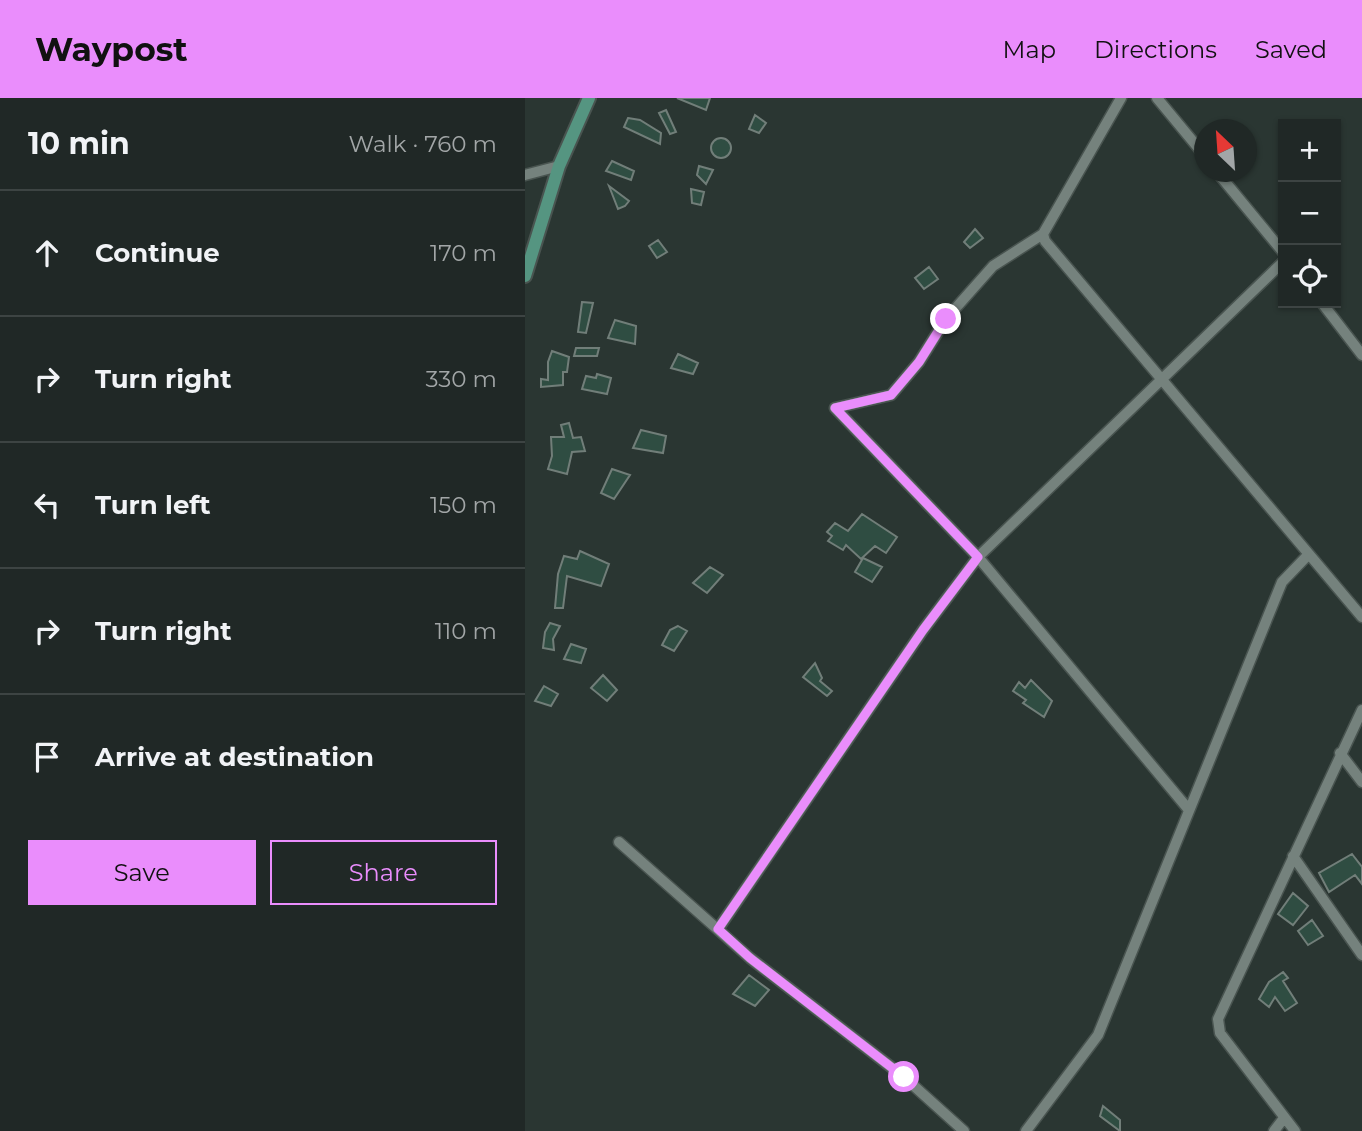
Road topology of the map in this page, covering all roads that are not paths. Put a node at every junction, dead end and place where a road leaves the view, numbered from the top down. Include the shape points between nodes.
1 (589, 98) edge
2 (1121, 98) edge
3 (1157, 98) edge
4 (1194, 143) edge
5 (559, 166) junction
6 (525, 175) edge
7 (1225, 182) edge
8 (1043, 234) junction
9 (1278, 246) edge
10 (1278, 267) edge
11 (525, 276) edge
12 (1326, 308) edge
13 (1362, 355) edge
14 (1161, 380) junction
15 (1308, 555) junction
16 (978, 557) junction
17 (1362, 617) edge
18 (1362, 710) edge
19 (1340, 753) junction
20 (1362, 782) edge
21 (1189, 810) junction
22 (619, 842) dead end
23 (1293, 856) junction
24 (718, 929) junction
25 (1362, 955) edge
26 (1284, 1118) junction
27 (964, 1131) edge
28 (1026, 1131) edge
29 (1274, 1131) edge
30 (1295, 1131) edge

1 - 5 main road
2 - 8 street
3 - 4 street
5 - 6 street
5 - 11 main road
7 - 9 street
8 - 14 street via 1066,269
8 - 16 street via 993,266 946,319 891,395 835,408
10 - 14 street
12 - 13 street
14 - 15 street
14 - 16 street
15 - 17 street
15 - 21 street via 1282,582
16 - 21 street
16 - 24 street
18 - 19 street
19 - 20 street
19 - 23 street
21 - 28 street via 1098,1035
22 - 24 street
23 - 25 street
23 - 26 street via 1218,1019 1220,1033
24 - 27 street via 904,1077
26 - 29 street
26 - 30 street

